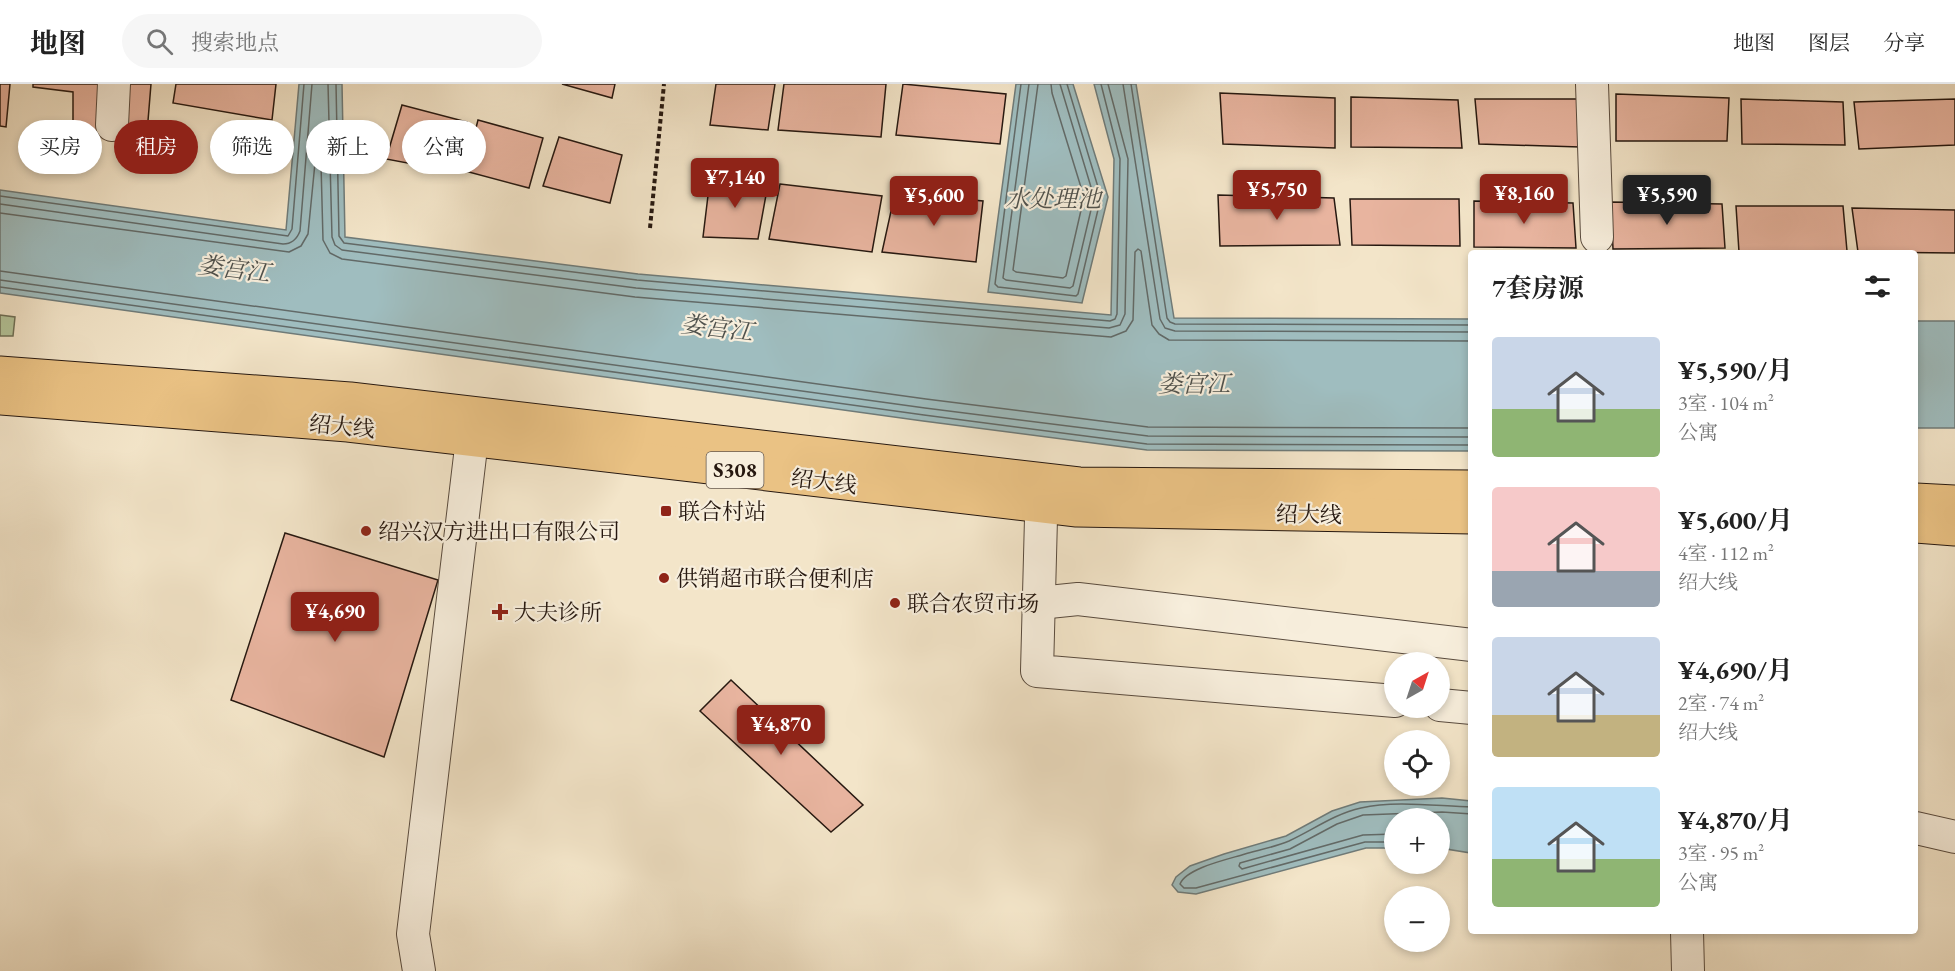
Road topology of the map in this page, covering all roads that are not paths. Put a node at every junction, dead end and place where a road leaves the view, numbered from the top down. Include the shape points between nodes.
1 (114, 84) edge
2 (1592, 84) edge
3 (112, 125) dead end
4 (1597, 237) dead end
5 (0, 373) edge
6 (0, 398) edge
7 (474, 427) junction
8 (1468, 487) edge
9 (1041, 493) junction
10 (1918, 500) edge
11 (1955, 502) edge
12 (1468, 517) edge
13 (1918, 526) edge
14 (1955, 529) edge
15 (1038, 603) junction
16 (1468, 645) edge
17 (1384, 700) edge
18 (1450, 706) edge
19 (1468, 708) edge
20 (1918, 828) edge
21 (1955, 837) edge
22 (1687, 934) edge
23 (419, 971) edge
24 (1688, 971) edge

1 - 3 street
2 - 4 street
5 - 7 main road, 绍大线 / S308 via 350,399
6 - 7 main road, 绍大线 / S308 via 348,425
7 - 9 main road, 绍大线 / S308
7 - 23 street via 412,934
8 - 9 main road, 绍大线 / S308 via 1079,484
9 - 12 main road, 绍大线 / S308 via 1077,510
9 - 15 street
10 - 11 main road
13 - 14 main road
15 - 16 street via 1078,599
15 - 17 street via 1037,671
18 - 19 street
20 - 21 street
22 - 24 street

